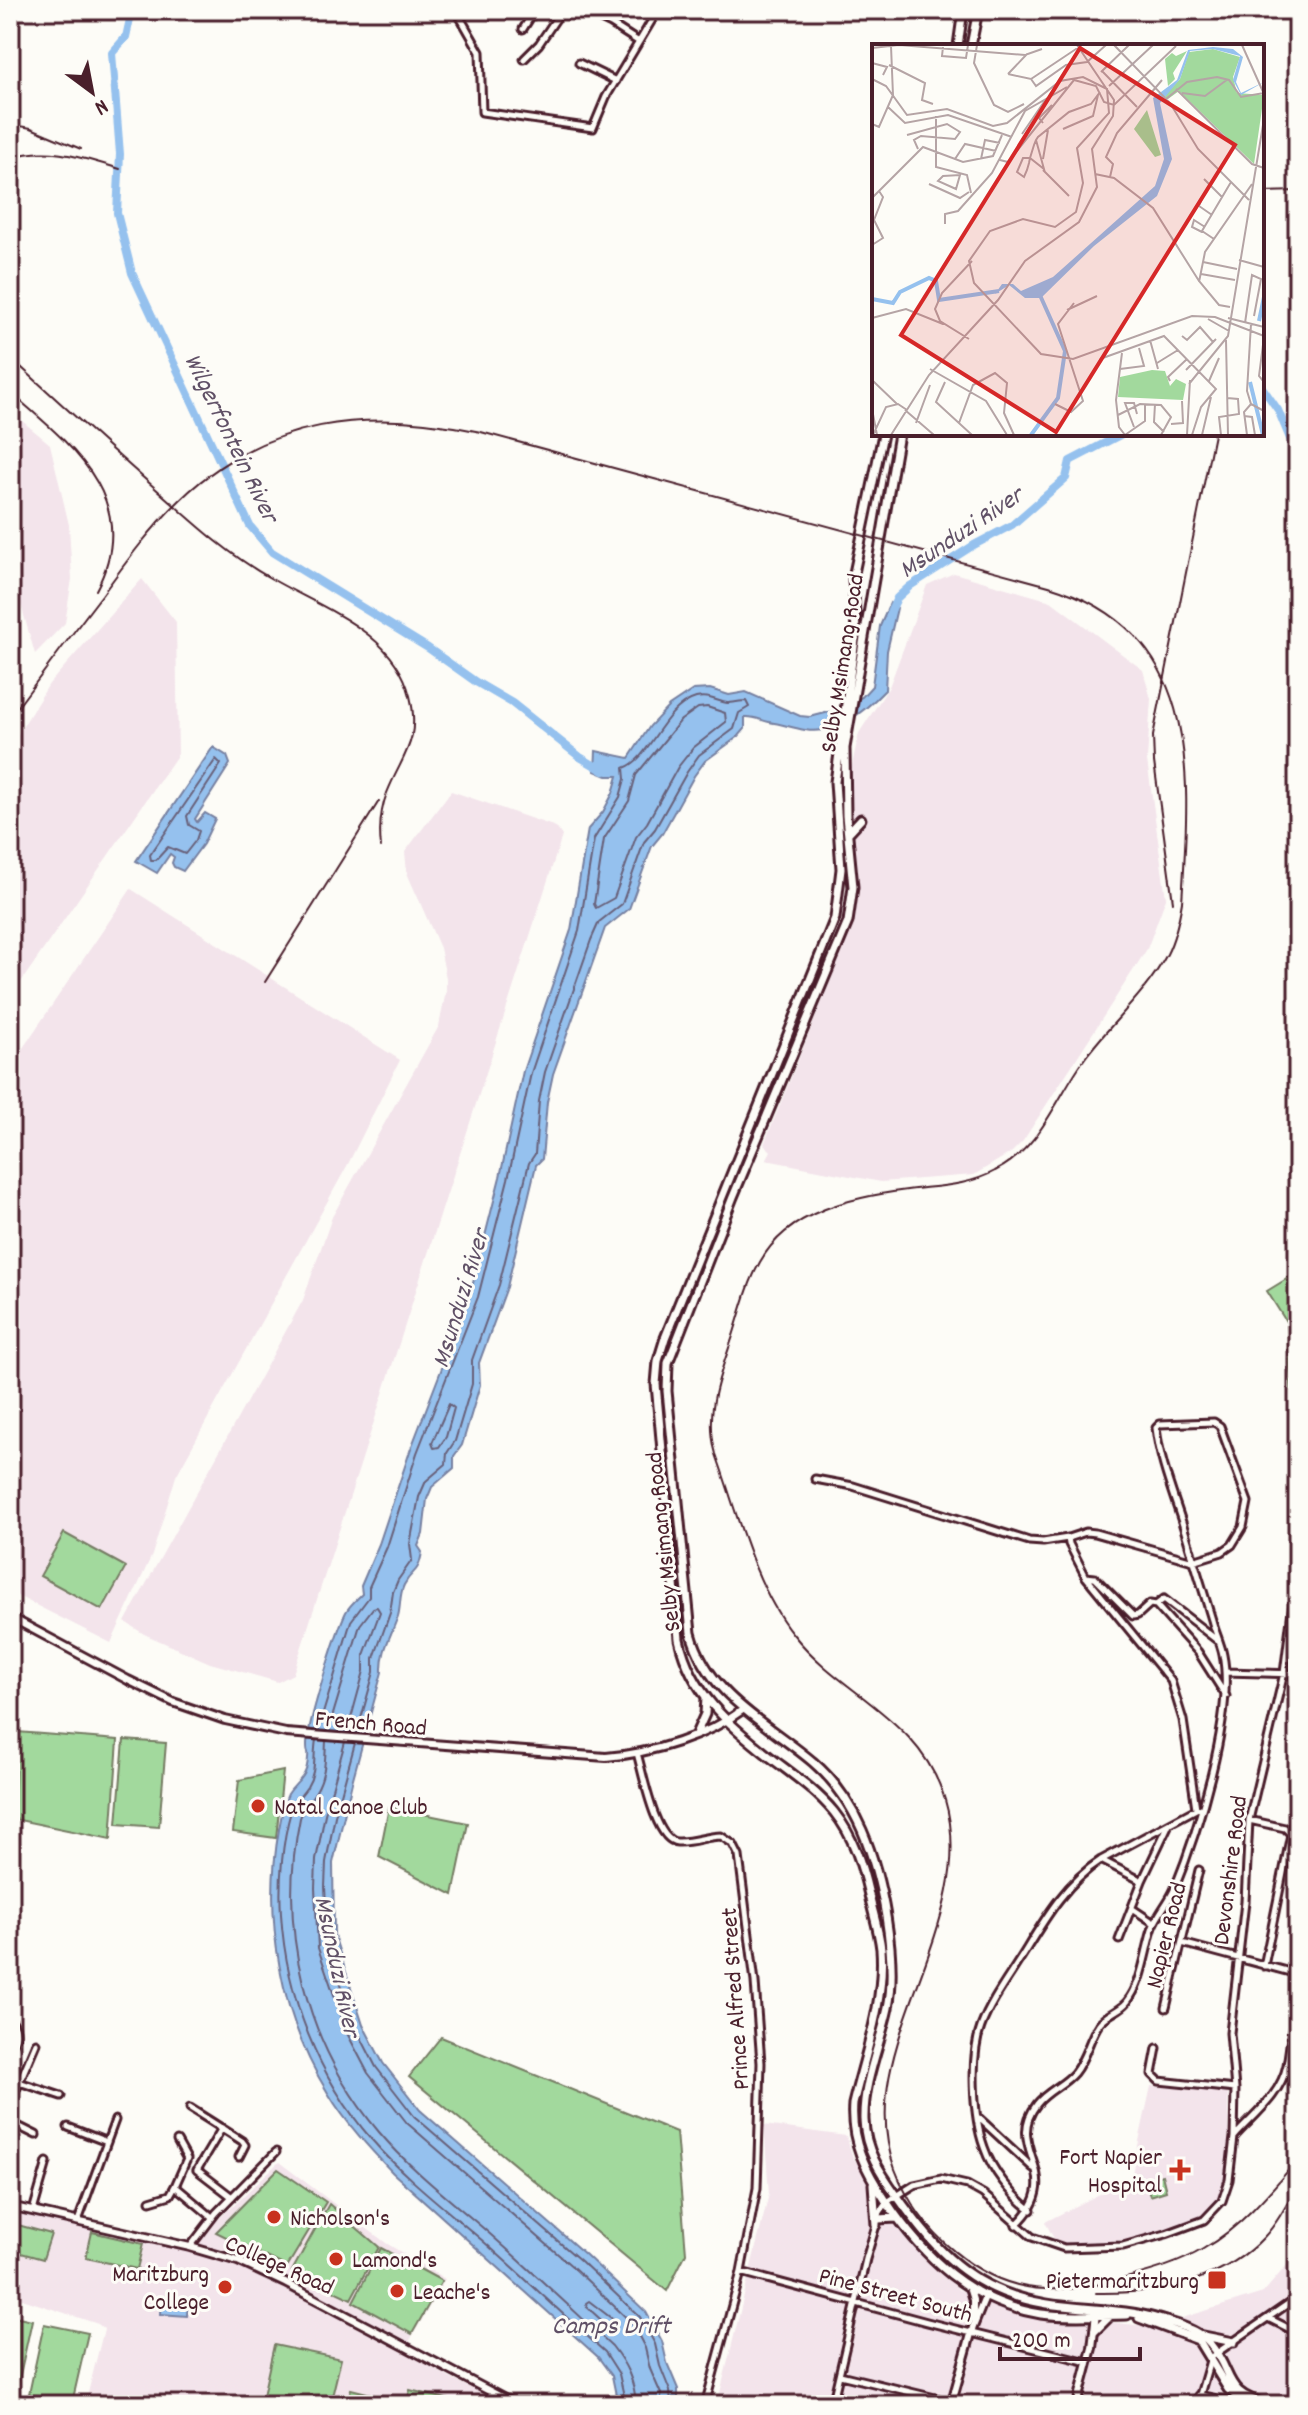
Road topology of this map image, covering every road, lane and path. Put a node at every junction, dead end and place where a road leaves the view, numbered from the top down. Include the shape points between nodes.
1 (456, 10) edge
2 (535, 10) edge
3 (562, 10) edge
4 (582, 10) edge
5 (658, 10) edge
6 (963, 10) edge
7 (978, 10) edge
8 (523, 29) dead end
9 (639, 42) junction
10 (958, 44) edge
11 (971, 44) edge
12 (524, 59) dead end
13 (579, 63) dead end
14 (616, 81) junction
15 (883, 436) edge
16 (899, 436) edge
17 (850, 697) junction
18 (844, 733) junction
19 (845, 792) junction
20 (861, 819) dead end
21 (837, 820) junction
22 (848, 833) junction
23 (815, 1479) dead end
24 (1068, 1538) junction
25 (1193, 1561) junction
26 (1298, 1563) edge
27 (1086, 1577) junction
28 (1156, 1605) junction
29 (10, 1617) edge
30 (1218, 1641) junction
31 (1225, 1672) junction
32 (1284, 1673) junction
33 (1298, 1674) edge
34 (1226, 1696) junction
35 (706, 1698) junction
36 (744, 1709) junction
37 (726, 1722) junction
38 (696, 1734) junction
39 (637, 1753) junction
40 (1198, 1809) junction
41 (1249, 1820) junction
42 (1170, 1822) junction
43 (1101, 1860) junction
44 (1199, 1870) dead end
45 (1142, 1881) junction
46 (1133, 1909) junction
47 (1154, 1923) junction
48 (1119, 1940) dead end
49 (1182, 1943) junction
50 (1237, 1959) junction
51 (1264, 1966) junction
52 (1290, 1972) dead end
53 (1298, 2002) edge
54 (1166, 2008) dead end
55 (10, 2019) edge
56 (36, 2043) dead end
57 (1157, 2048) dead end
58 (10, 2051) edge
59 (10, 2079) edge
60 (20, 2081) junction
61 (1235, 2089) junction
62 (61, 2096) dead end
63 (10, 2104) edge
64 (190, 2108) dead end
65 (978, 2117) junction
66 (115, 2120) dead end
67 (10, 2122) edge
68 (68, 2127) dead end
69 (222, 2128) junction
70 (36, 2135) dead end
71 (1234, 2137) junction
72 (177, 2141) dead end
73 (107, 2142) junction
74 (276, 2152) dead end
75 (239, 2157) dead end
76 (47, 2162) dead end
77 (1035, 2170) junction
78 (872, 2178) junction
79 (175, 2186) junction
80 (896, 2195) junction
81 (232, 2197) junction
82 (150, 2201) dead end
83 (887, 2202) junction
84 (10, 2206) edge
85 (1031, 2210) junction
86 (33, 2211) junction
87 (212, 2217) junction
88 (897, 2218) junction
89 (78, 2221) junction
90 (877, 2222) junction
91 (1016, 2225) junction
92 (190, 2247) junction
93 (741, 2272) junction
94 (968, 2286) junction
95 (986, 2295) junction
96 (1298, 2297) edge
97 (857, 2303) junction
98 (1096, 2312) junction
99 (1111, 2315) junction
100 (1269, 2319) junction
101 (972, 2330) junction
102 (1095, 2331) junction
103 (1298, 2333) edge
104 (1202, 2336) junction
105 (1234, 2342) junction
106 (1213, 2355) junction
107 (1089, 2362) junction
108 (840, 2375) junction
109 (1198, 2400) edge
110 (951, 2404) edge
111 (516, 2405) edge
112 (705, 2405) edge
113 (832, 2405) edge
114 (1077, 2405) edge
115 (1244, 2405) edge
116 (1270, 2405) edge

1 - 14 street via 480,52 482,112 593,128
2 - 8 street
3 - 12 street
4 - 9 street
5 - 9 street
6 - 10 main road
7 - 11 main road
9 - 14 street
13 - 14 street
15 - 17 main road, Selby Msimang Road via 853,578 856,632
16 - 17 main road, Selby Msimang Road
17 - 18 main road, Selby Msimang Road
18 - 19 main road, Selby Msimang Road
18 - 21 main road, Selby Msimang Road via 835,782
19 - 21 main road
19 - 22 main road, Selby Msimang Road
20 - 22 main road
21 - 35 main road, Selby Msimang Road via 841,885 835,918 658,1361 657,1403 679,1639 687,1668
22 - 36 main road, Selby Msimang Road via 853,887 848,922 668,1363 691,1633 707,1671
23 - 24 street via 1029,1541
24 - 25 street via 1086,1532 1106,1535
24 - 27 street
25 - 25 street via 1156,1428 1215,1422 1224,1432 1248,1508 1232,1545
25 - 30 street
26 - 32 street, Devonshire Road
27 - 28 street via 1092,1576 1133,1616
27 - 40 street via 1171,1681
28 - 30 street via 1164,1599
28 - 34 street via 1198,1652
29 - 39 street, French Road via 173,1702 225,1720 286,1733 381,1741 589,1756
30 - 31 street
31 - 32 street
31 - 34 street
32 - 33 street
32 - 41 street, Devonshire Road
34 - 40 street via 1211,1776
35 - 37 main road, Selby Msimang Road
35 - 38 main road
36 - 37 street, French Road
36 - 80 main road, Selby Msimang Road via 826,1775 852,1809 867,1842 890,1939 892,1976 866,2095 865,2134 876,2165
37 - 38 street, French Road
37 - 78 main road, Selby Msimang Road via 821,1797 842,1822 863,1866 880,1946 881,1980 852,2123 859,2154
38 - 39 street, French Road
39 - 93 street, Prince Alfred Street via 666,1838 678,1843 721,1836 739,1856 761,2063 758,2178
40 - 42 street
40 - 47 street via 1175,1887
41 - 50 street, Devonshire Road
41 - 51 street via 1291,1834
42 - 43 street
42 - 45 street
43 - 45 street
43 - 65 street via 1062,1896 981,2026 973,2060
44 - 49 street, Napier Road
45 - 46 street
46 - 47 street
46 - 48 street
47 - 77 street via 1129,1998 1101,2022 1076,2071 1042,2099 1028,2119
49 - 50 street
49 - 54 street, Napier Road
50 - 51 street
50 - 61 street, Devonshire Road via 1229,2041
51 - 52 street
53 - 71 street via 1280,2083
55 - 58 street via 16,2032
56 - 60 street
57 - 61 street via 1152,2074 1159,2081
59 - 60 street
60 - 62 street
60 - 63 street
61 - 71 street, Devonshire Road
64 - 69 street
65 - 77 street
65 - 85 street via 987,2154
66 - 73 street
67 - 70 street
68 - 73 street
69 - 75 street via 244,2143
69 - 81 street via 197,2170
71 - 91 street, Devonshire Road via 1225,2196 1211,2215 1195,2224 1123,2246 1072,2248 1045,2244
72 - 79 street via 187,2159
73 - 89 street
74 - 81 street
76 - 86 street
77 - 85 street via 1039,2193
78 - 83 main road, Selby Msimang Road
78 - 90 main road
79 - 82 street via 170,2195
79 - 87 street
80 - 83 street, Devonshire Road
80 - 91 street, Devonshire Road via 922,2182 956,2181 983,2194
80 - 98 main road, Selby Msimang Road via 930,2241 975,2278 1043,2305
81 - 87 street
83 - 88 main road, Selby Msimang Road
83 - 90 street
84 - 86 street, College Road
85 - 91 street
86 - 89 street, College Road
87 - 92 street
88 - 90 main road
88 - 94 main road, Selby Msimang Road via 938,2266
89 - 92 street, College Road
90 - 97 street
92 - 111 street, College Road via 277,2279
93 - 97 street, Pine Street South
93 - 112 street, Prince Alfred Street
94 - 95 main road, Selby Msimang Road
94 - 101 street
95 - 98 main road, Selby Msimang Road via 1038,2313
95 - 101 street
96 - 100 street
97 - 101 street, Pine Street South
97 - 108 street
98 - 99 main road, Selby Msimang Road
98 - 102 street
98 - 104 main road, Selby Msimang Road via 1137,2313
99 - 102 main road
99 - 106 main road, Selby Msimang Road via 1137,2317 1180,2332
100 - 103 street
100 - 105 street
101 - 107 street, Pine Street South
101 - 110 street
102 - 107 street
104 - 105 main road
104 - 106 main road, Selby Msimang Road
105 - 106 street
106 - 109 street
106 - 115 main road, Selby Msimang Road via 1228,2389
106 - 116 main road, Selby Msimang Road via 1232,2385
107 - 114 street
108 - 110 street
108 - 113 street
109 - 115 main road

